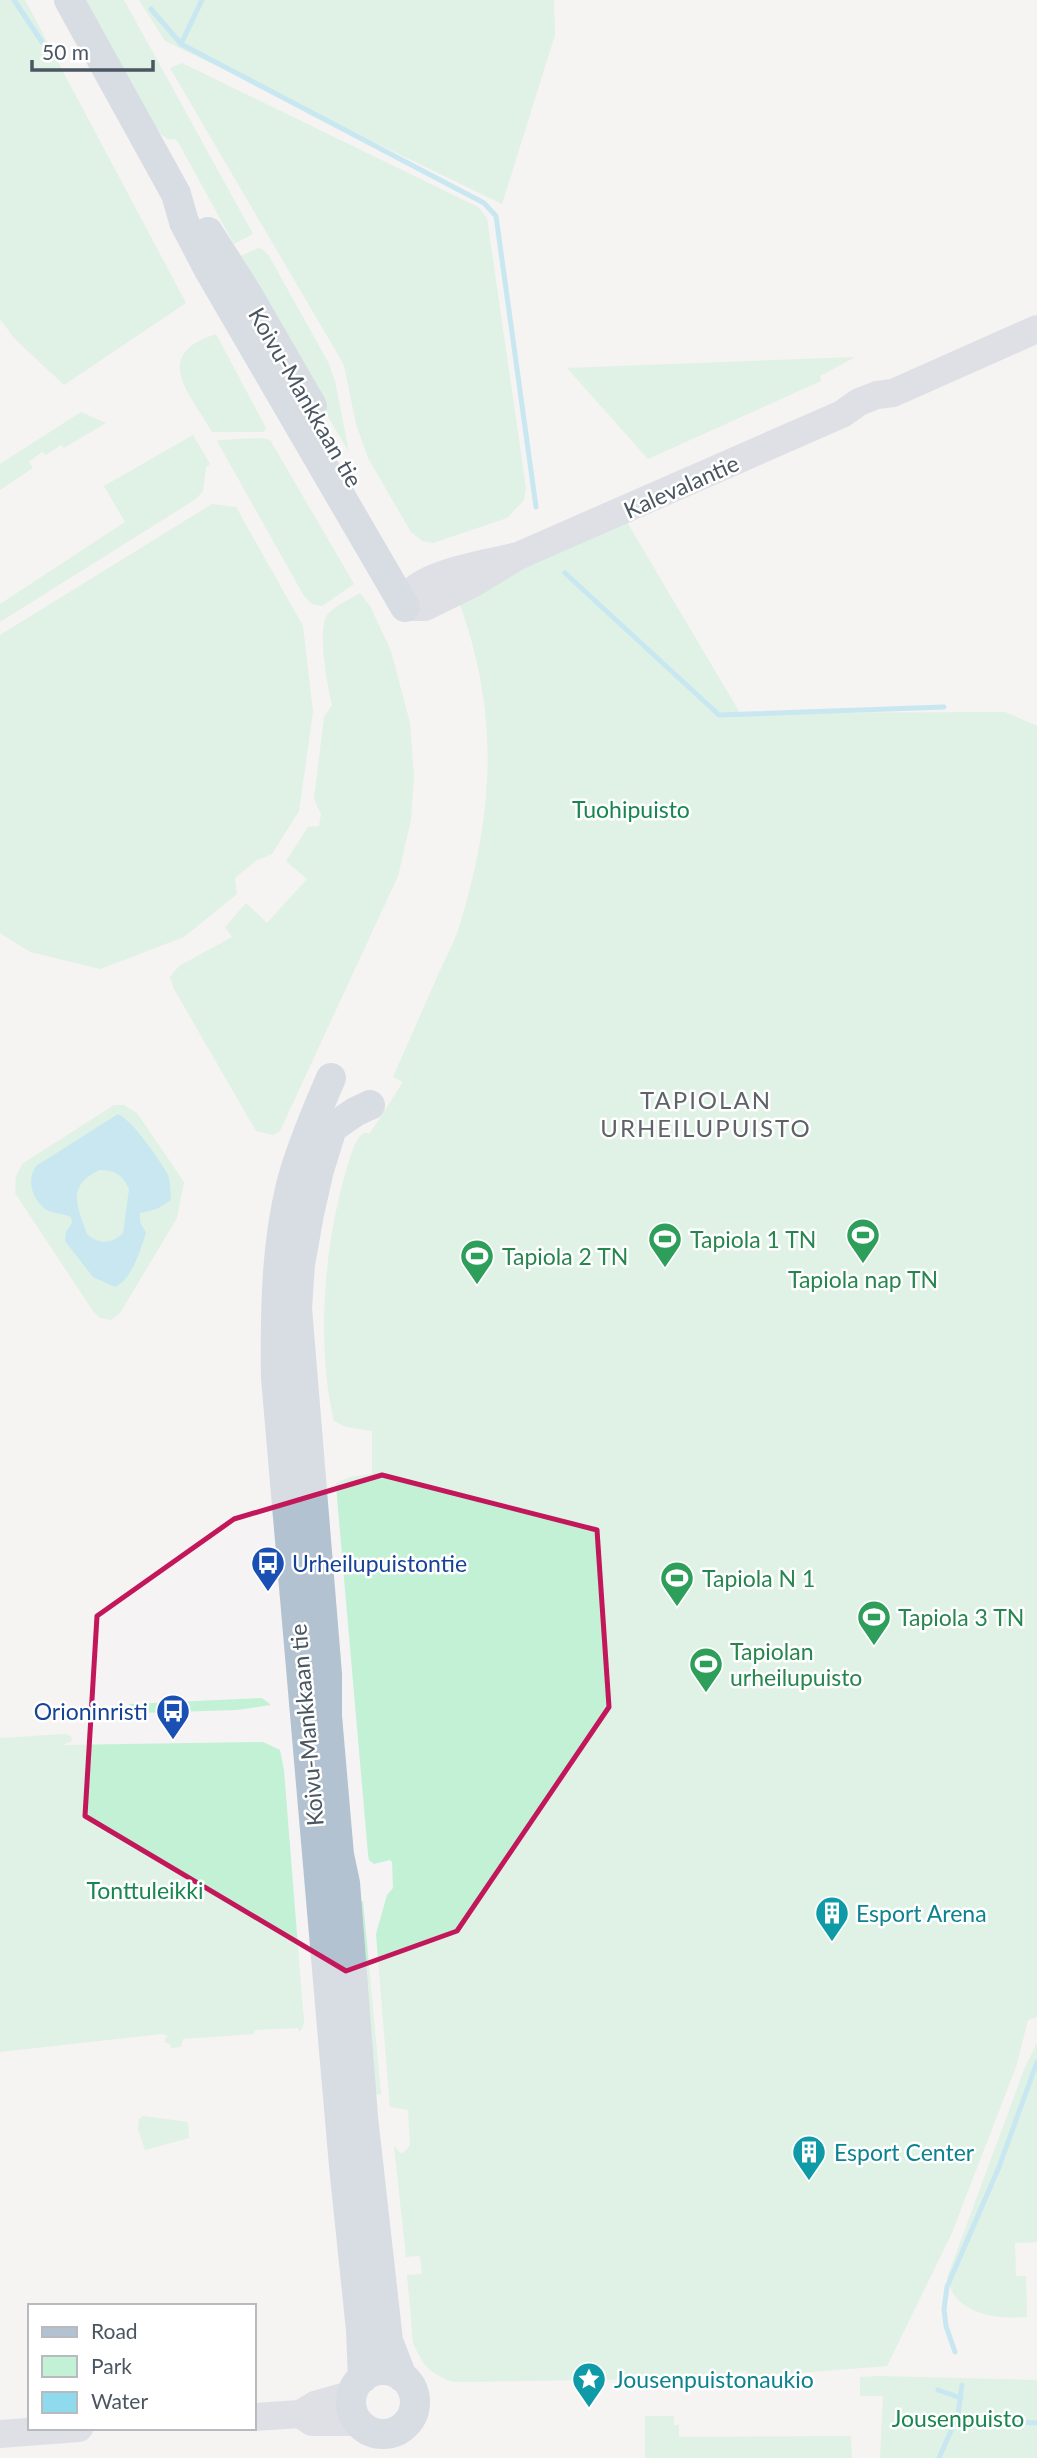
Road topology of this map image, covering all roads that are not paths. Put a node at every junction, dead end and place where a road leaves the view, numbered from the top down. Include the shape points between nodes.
1 (68, 0) edge
2 (1037, 329) edge
3 (415, 601) joint
4 (331, 1078) dead end
5 (370, 1105) dead end
6 (402, 2376) junction
7 (359, 2404) junction
8 (256, 2417) edge
9 (400, 2429) junction
10 (53, 2430) edge
11 (0, 2434) edge
12 (366, 2458) edge
13 (394, 2458) edge

1 - 3 main road, Koivu-Mankkaan tie via 176,194 194,212 241,283
2 - 3 main road, Kalevalantie via 893,393 859,402 842,414 518,556 472,584
4 - 7 main road, Koivu-Mankkaan tie via 294,1176 285,1220 275,1337 361,2330
5 - 6 main road, Koivu-Mankkaan tie via 332,1128 300,1264 297,1308 363,2117 388,2341
6 - 7 main road via 382,2370
6 - 9 main road via 415,2399 413,2414
7 - 8 main road via 315,2405 300,2414
7 - 9 main road via 366,2429 379,2434
7 - 12 main road, Koivu-Mankkaan tie
9 - 13 main road
10 - 11 main road

